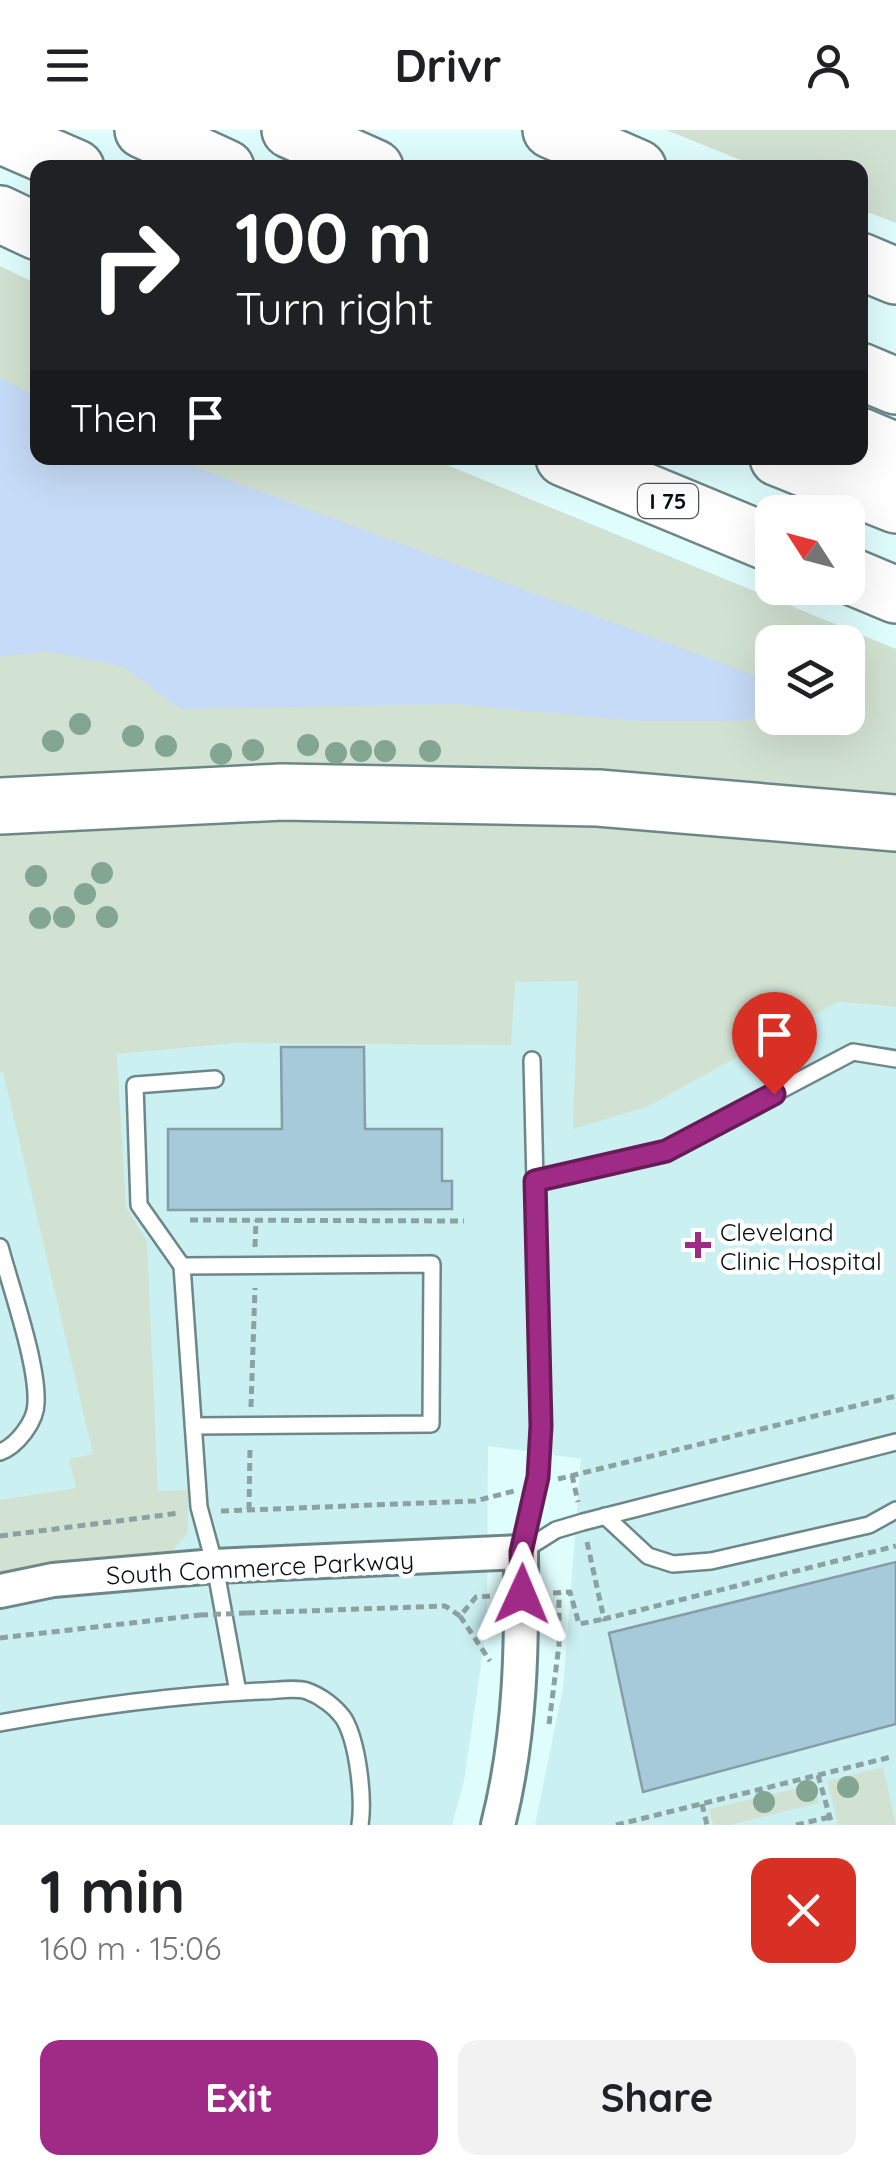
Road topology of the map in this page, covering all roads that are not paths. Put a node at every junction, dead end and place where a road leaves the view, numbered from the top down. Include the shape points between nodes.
1 (143, 130) edge
2 (290, 130) edge
3 (551, 130) edge
4 (0, 136) edge
5 (57, 160) edge
6 (209, 160) edge
7 (357, 160) edge
8 (620, 160) edge
9 (0, 214) edge
10 (30, 228) edge
11 (868, 264) edge
12 (896, 276) edge
13 (868, 374) edge
14 (896, 386) edge
15 (868, 439) edge
16 (896, 451) edge
17 (581, 465) edge
18 (796, 465) edge
19 (896, 505) edge
20 (755, 537) edge
21 (865, 582) edge
22 (896, 595) edge
23 (0, 806) edge
24 (896, 823) edge
25 (896, 1059) edge
26 (532, 1060) dead end
27 (215, 1079) dead end
28 (535, 1181) junction
29 (0, 1247) edge
30 (182, 1266) junction
31 (193, 1426) junction
32 (896, 1442) edge
33 (0, 1452) edge
34 (896, 1510) edge
35 (605, 1516) junction
36 (521, 1552) junction
37 (214, 1566) junction
38 (0, 1591) edge
39 (238, 1692) junction
40 (0, 1722) edge
41 (360, 1825) edge
42 (498, 1825) edge

1 - 6 highway
2 - 7 highway
3 - 8 highway
4 - 5 highway
9 - 10 highway
11 - 12 highway
13 - 14 highway
15 - 16 highway
17 - 20 highway, I 75
18 - 19 highway
21 - 22 highway
23 - 24 highway via 282,792 598,798
25 - 28 lane via 853,1052 666,1151
26 - 28 lane
27 - 30 lane via 135,1085 139,1205
28 - 36 lane via 541,1426
29 - 33 lane via 37,1407 27,1428
30 - 31 lane
30 - 31 lane via 432,1264 432,1424
31 - 37 lane via 200,1512
32 - 35 lane
34 - 35 lane via 868,1525 711,1562 673,1564 648,1556
35 - 36 lane via 556,1530
36 - 37 street, South Commerce Parkway
36 - 42 street via 521,1683
37 - 38 street, South Commerce Parkway
37 - 39 lane
39 - 40 lane
39 - 41 lane via 304,1690 343,1718 363,1806

